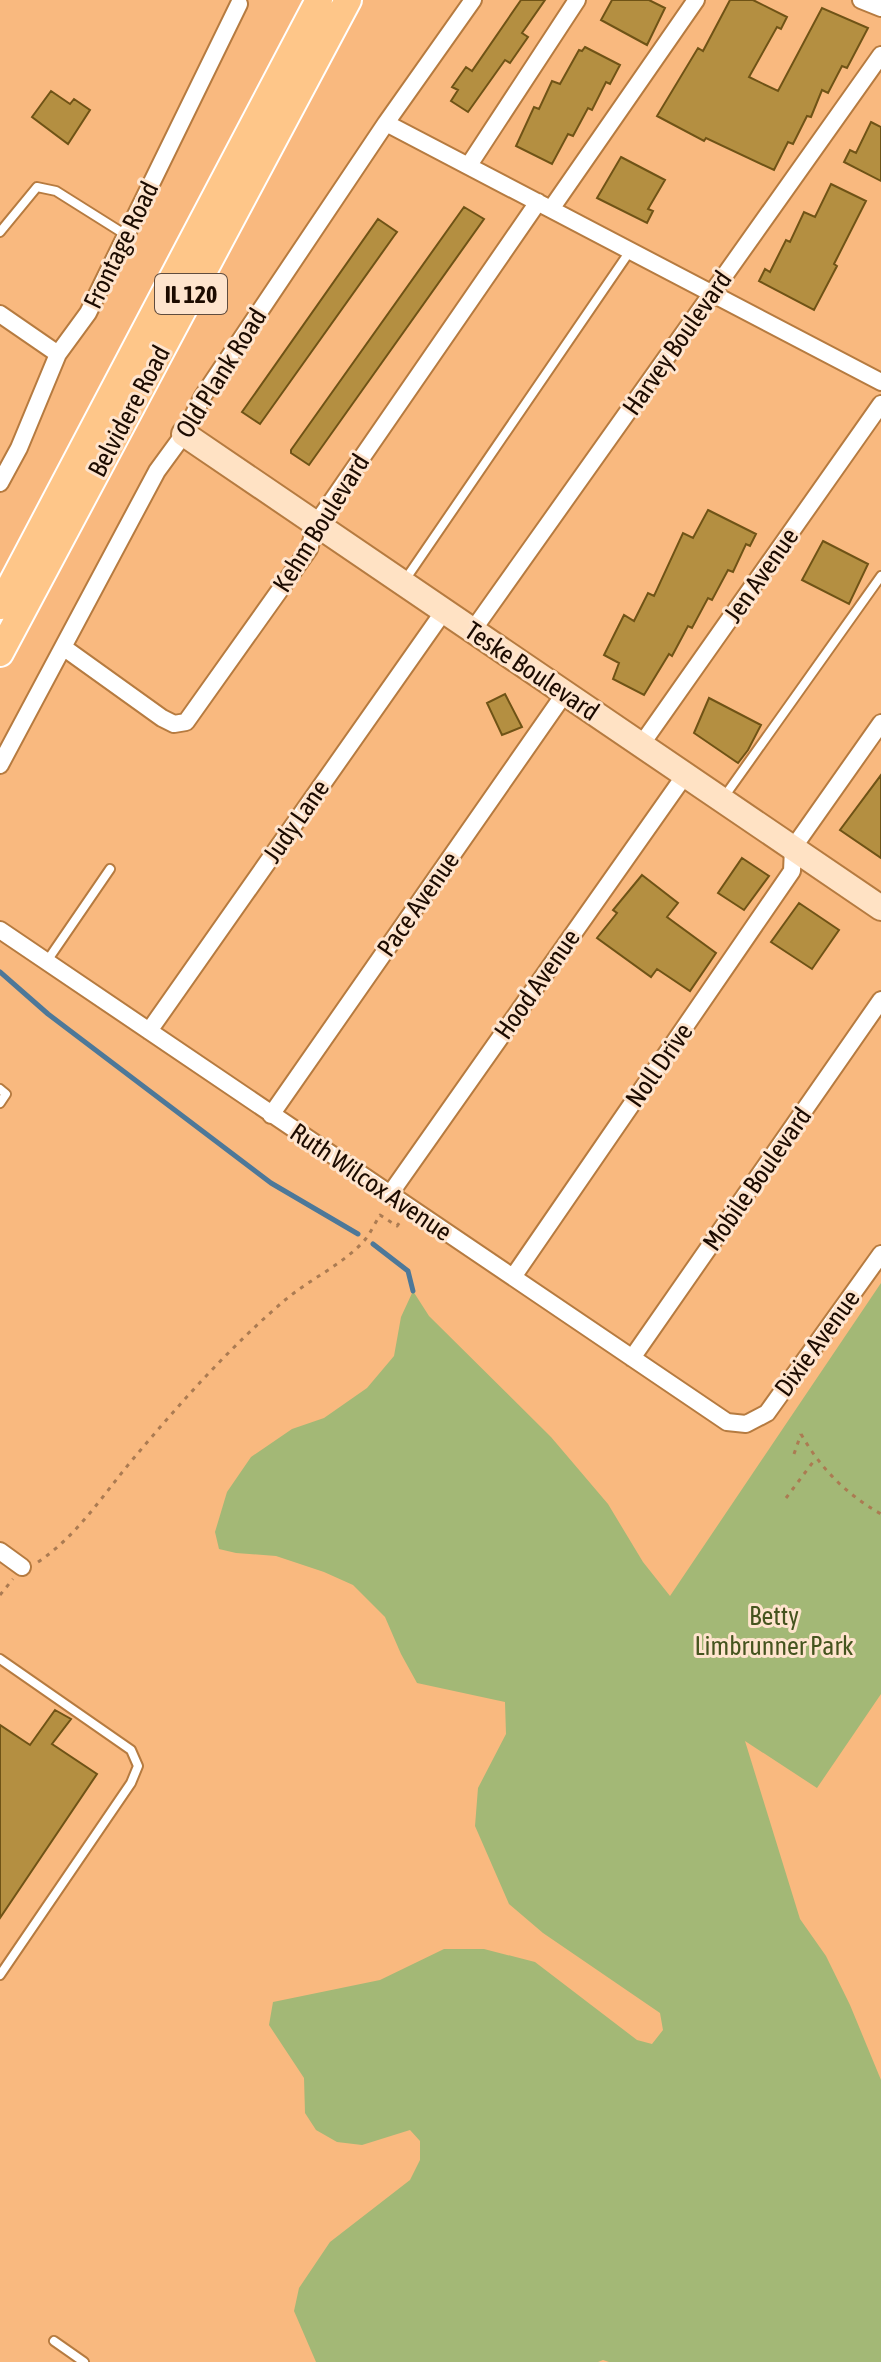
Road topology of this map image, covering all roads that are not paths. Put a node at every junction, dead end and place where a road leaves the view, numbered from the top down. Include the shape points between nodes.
1 (319, 0) edge
2 (348, 0) edge
3 (473, 0) edge
4 (577, 0) edge
5 (696, 0) edge
6 (861, 0) edge
7 (239, 4) dead end
8 (881, 8) edge
9 (881, 55) edge
10 (386, 123) junction
11 (469, 165) junction
12 (544, 205) junction
13 (0, 232) edge
14 (126, 235) junction
15 (631, 251) junction
16 (712, 293) junction
17 (0, 314) edge
18 (58, 354) junction
19 (881, 382) edge
20 (881, 404) edge
21 (184, 434) junction
22 (2, 474) edge
23 (316, 524) junction
24 (881, 576) edge
25 (403, 583) junction
26 (0, 606) edge
27 (444, 611) junction
28 (473, 630) junction
29 (63, 647) junction
30 (0, 653) edge
31 (565, 693) junction
32 (881, 723) edge
33 (641, 745) junction
34 (0, 765) edge
35 (685, 775) junction
36 (722, 800) junction
37 (793, 848) junction
38 (110, 869) dead end
39 (881, 908) edge
40 (0, 930) edge
41 (47, 962) junction
42 (881, 1000) edge
43 (149, 1031) junction
44 (0, 1089) edge
45 (0, 1103) edge
46 (271, 1115) junction
47 (390, 1194) junction
48 (881, 1254) edge
49 (513, 1277) junction
50 (632, 1358) junction
51 (746, 1424) joint
52 (0, 1551) edge
53 (22, 1567) road end
54 (0, 1659) edge
55 (0, 1975) edge
56 (54, 2341) dead end
57 (84, 2362) edge

1 - 26 main road, Belvidere Road / IL 120
2 - 30 main road, Belvidere Road / IL 120
3 - 10 street, Old Plank Road
4 - 11 street
5 - 12 street, Kehm Boulevard
6 - 8 street
7 - 14 street, Frontage Road
9 - 16 street, Harvey Boulevard
10 - 11 street
10 - 21 street, Old Plank Road via 203,396
11 - 12 street
12 - 15 street
12 - 23 street, Kehm Boulevard
13 - 14 lane via 37,187 56,191
14 - 18 street, Frontage Road via 88,313
15 - 16 street
15 - 25 lane
16 - 19 street
16 - 28 street, Harvey Boulevard
17 - 18 street
18 - 22 street, Frontage Road via 19,448
20 - 33 street, Jen Avenue
21 - 23 street, Teske Boulevard
21 - 29 street, Old Plank Road via 157,471
23 - 25 street, Teske Boulevard
23 - 29 street, Kehm Boulevard via 309,549 186,722 162,718
24 - 36 lane
25 - 27 street, Teske Boulevard
27 - 28 street, Teske Boulevard
27 - 43 street, Judy Lane
28 - 31 street, Teske Boulevard
29 - 34 street, Old Plank Road
31 - 33 street, Teske Boulevard
31 - 46 street, Pace Avenue
32 - 37 street, Noll Drive
33 - 35 street, Teske Boulevard
35 - 36 street, Teske Boulevard
35 - 47 street, Hood Avenue
36 - 37 street, Teske Boulevard
37 - 39 street, Teske Boulevard
37 - 49 street, Noll Drive via 792,871
38 - 41 lane
40 - 41 street, Ruth Wilcox Avenue
41 - 43 street, Ruth Wilcox Avenue
42 - 50 street, Mobile Boulevard
43 - 46 street, Ruth Wilcox Avenue
44 - 45 lane via 6,1094
46 - 47 street, Ruth Wilcox Avenue
47 - 49 street, Ruth Wilcox Avenue
48 - 51 street, Dixie Avenue via 767,1413
49 - 50 street, Ruth Wilcox Avenue
50 - 51 street, Ruth Wilcox Avenue via 727,1422
52 - 53 street
54 - 55 lane via 131,1750 138,1766
56 - 57 lane

